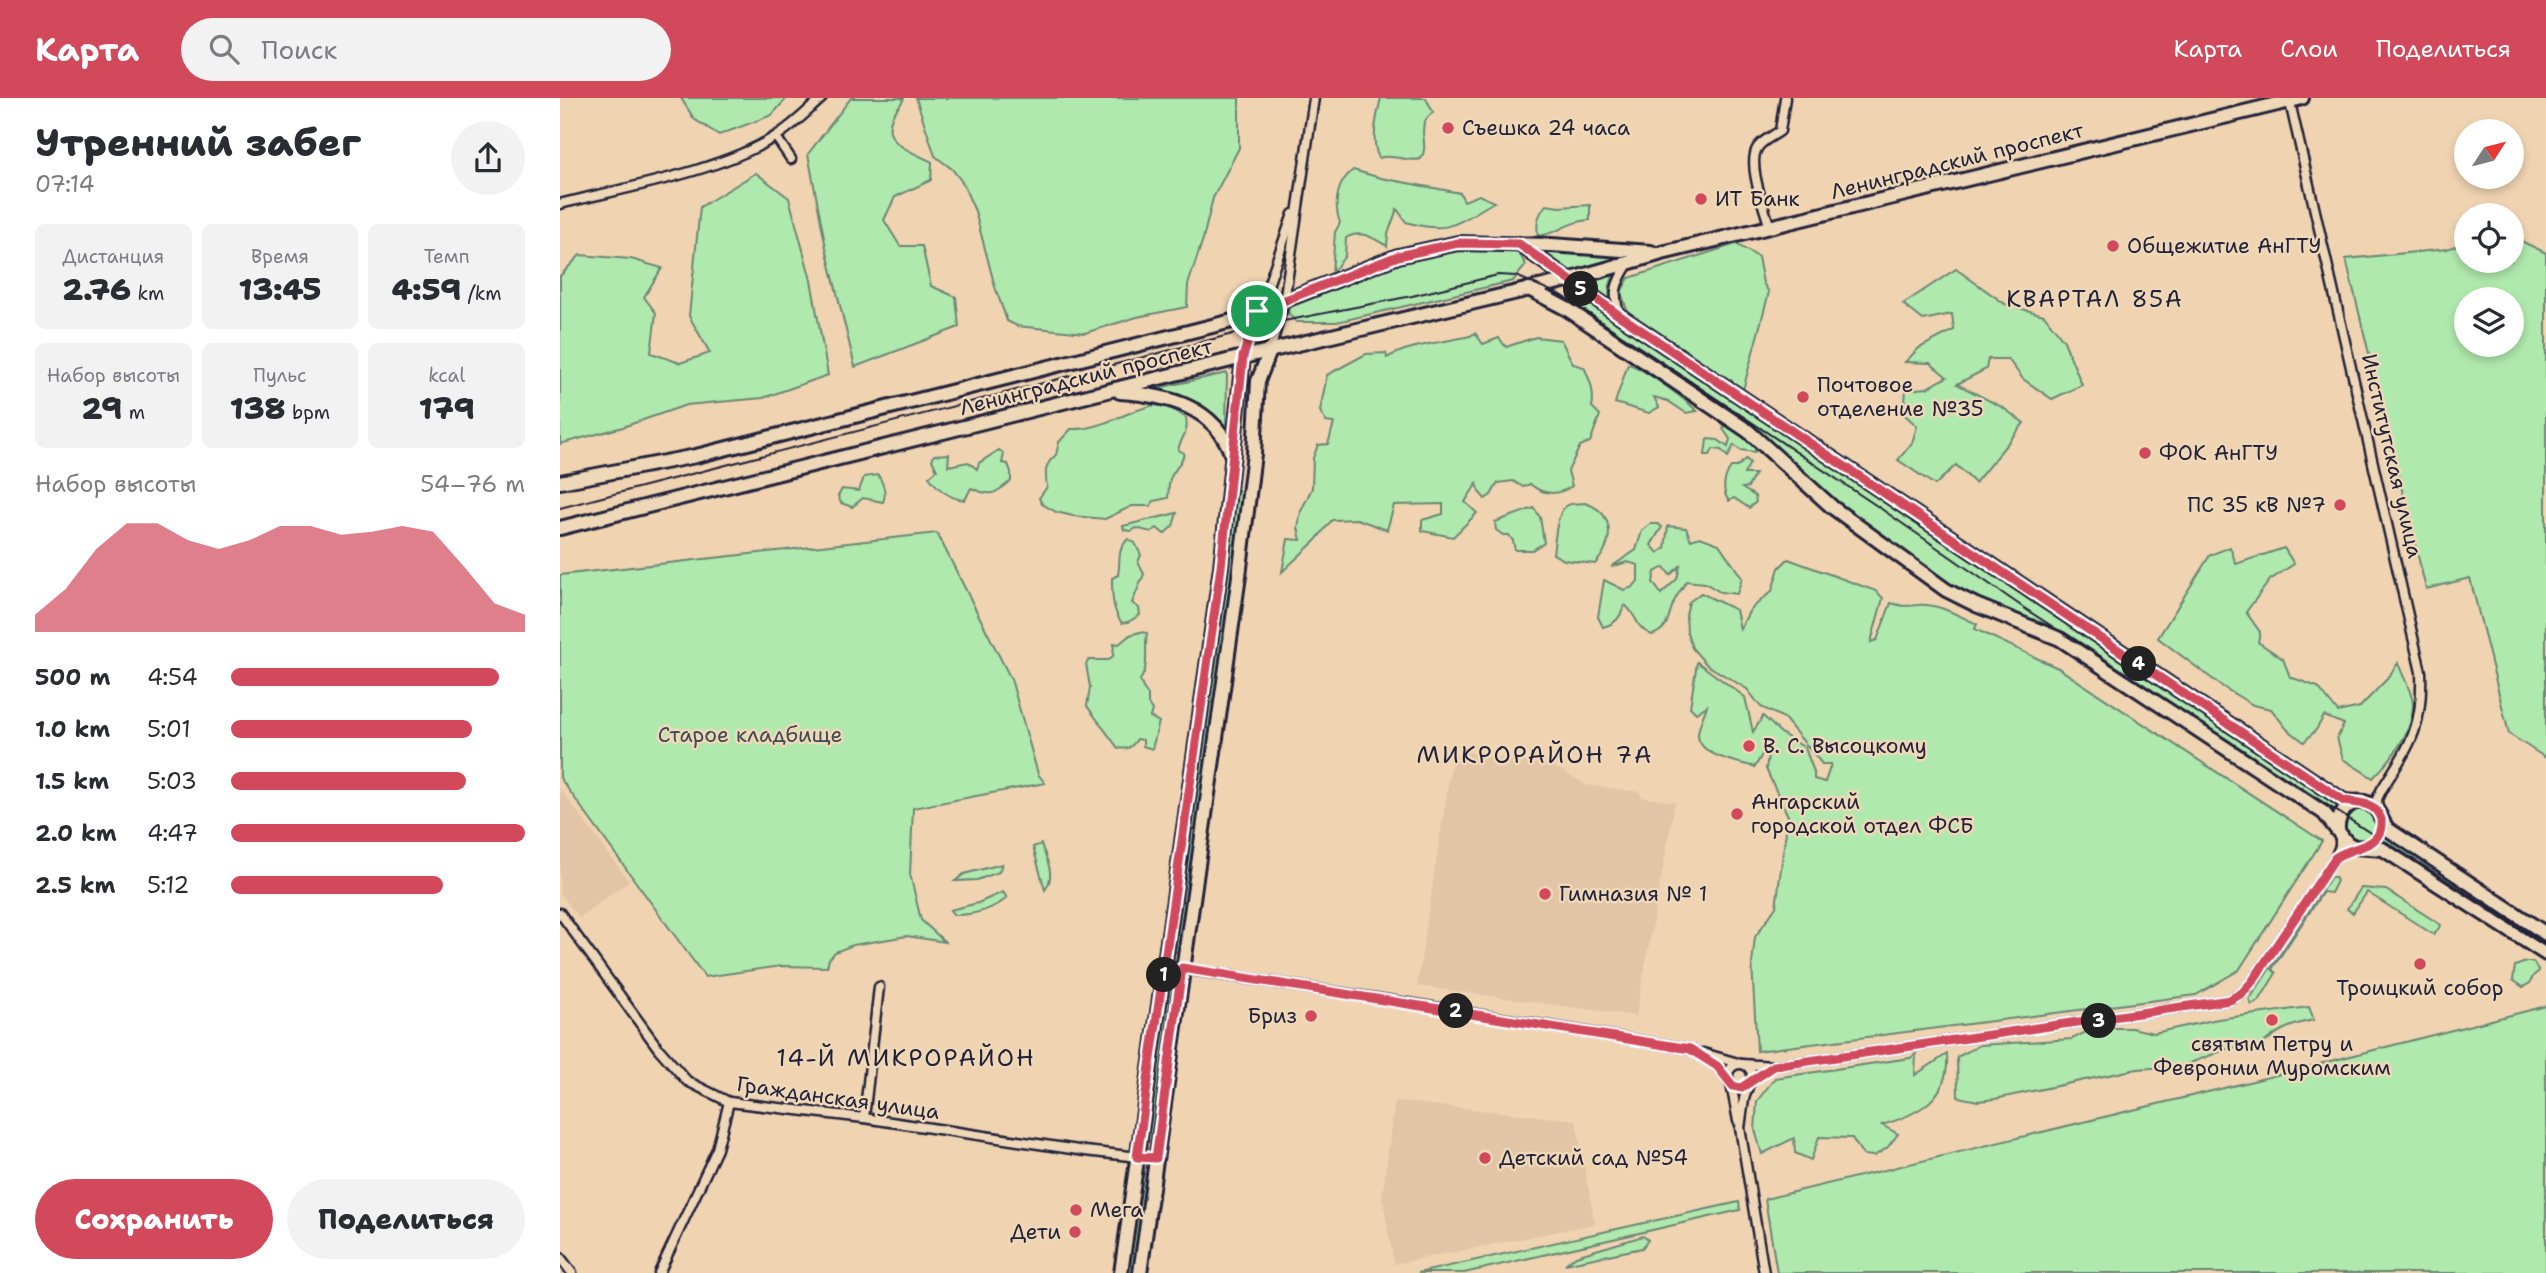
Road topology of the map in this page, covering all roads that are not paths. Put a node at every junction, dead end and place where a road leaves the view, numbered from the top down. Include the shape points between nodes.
1 (822, 98) edge
2 (1314, 98) edge
3 (1785, 98) edge
4 (2294, 99) edge
5 (776, 137) junction
6 (791, 159) dead end
7 (1299, 198) junction
8 (560, 204) edge
9 (1770, 228) junction
10 (1519, 244) junction
11 (1662, 253) junction
12 (1629, 263) junction
13 (1568, 280) junction
14 (1529, 289) junction
15 (1284, 302) junction
16 (1257, 311) junction
17 (1620, 316) junction
18 (1270, 351) junction
19 (1243, 357) junction
20 (1109, 391) junction
21 (1234, 460) junction
22 (560, 482) edge
23 (1231, 483) junction
24 (1250, 487) junction
25 (560, 527) edge
26 (2382, 789) junction
27 (2354, 803) junction
28 (2383, 821) junction
29 (2339, 832) junction
30 (2360, 847) junction
31 (2335, 858) junction
32 (560, 913) edge
33 (2546, 934) edge
34 (2546, 954) edge
35 (1165, 966) junction
36 (1182, 968) junction
37 (879, 987) dead end
38 (1690, 1049) junction
39 (1741, 1063) junction
40 (1774, 1066) junction
41 (1730, 1081) junction
42 (1750, 1082) junction
43 (729, 1102) junction
44 (864, 1118) junction
45 (1740, 1128) junction
46 (1137, 1157) junction
47 (1156, 1158) junction
48 (560, 1257) edge
49 (572, 1273) edge
50 (659, 1273) edge
51 (1121, 1273) edge
52 (1140, 1273) edge
53 (1764, 1273) edge

1 - 5 street
2 - 7 street
3 - 9 street via 1780,131 1760,144 1753,156
4 - 9 main road, Ленинградский проспект
4 - 26 street, Институтская улица via 2421,672 2416,732
5 - 6 street
5 - 8 street via 748,152 696,169
7 - 15 street
7 - 16 street
9 - 11 main road, Ленинградский проспект
10 - 11 main road, Ленинградский проспект
10 - 13 main road
10 - 15 main road, Ленинградский проспект via 1458,243 1398,256
11 - 12 main road, Ленинградский проспект
12 - 13 main road, Ленинградский проспект
12 - 17 street via 1614,288
13 - 14 main road, Ленинградский проспект
13 - 17 main road
14 - 18 main road, Ленинградский проспект
14 - 29 main road via 1567,309 1748,431 1832,507 1946,590 2060,639 2324,813
15 - 16 main road, Ленинградский проспект
15 - 18 street
16 - 19 street
16 - 22 main road, Ленинградский проспект via 695,457
17 - 27 main road via 2344,801
18 - 19 main road, Ленинградский проспект
18 - 24 main road via 1258,382
19 - 20 main road, Ленинградский проспект
19 - 21 main road
20 - 21 main road via 1161,396 1191,407 1219,430
20 - 25 main road, Ленинградский проспект
21 - 23 main road
23 - 24 main road
23 - 35 main road
24 - 36 main road
26 - 27 street via 2370,799
26 - 28 street, Институтская улица via 2377,803
27 - 28 main road via 2370,804
27 - 29 main road via 2339,816
28 - 30 main road via 2377,839
28 - 33 main road
29 - 30 main road via 2347,843
29 - 31 street
30 - 31 street
30 - 34 main road via 2383,849
31 - 40 street via 2252,982 2230,1000
32 - 43 street, Гражданская улица via 687,1081
35 - 36 street
35 - 46 main road
36 - 38 street
36 - 47 main road
37 - 44 street
38 - 39 street
38 - 41 street via 1713,1062
39 - 40 street
39 - 41 street via 1730,1068
39 - 42 street via 1751,1070
40 - 42 street
41 - 42 street via 1741,1088
41 - 45 street
42 - 45 street
43 - 44 street, Гражданская улица
43 - 50 street via 717,1149
44 - 46 street, Гражданская улица
45 - 53 street
46 - 47 street, Гражданская улица
46 - 51 main road
47 - 52 main road
48 - 49 street

